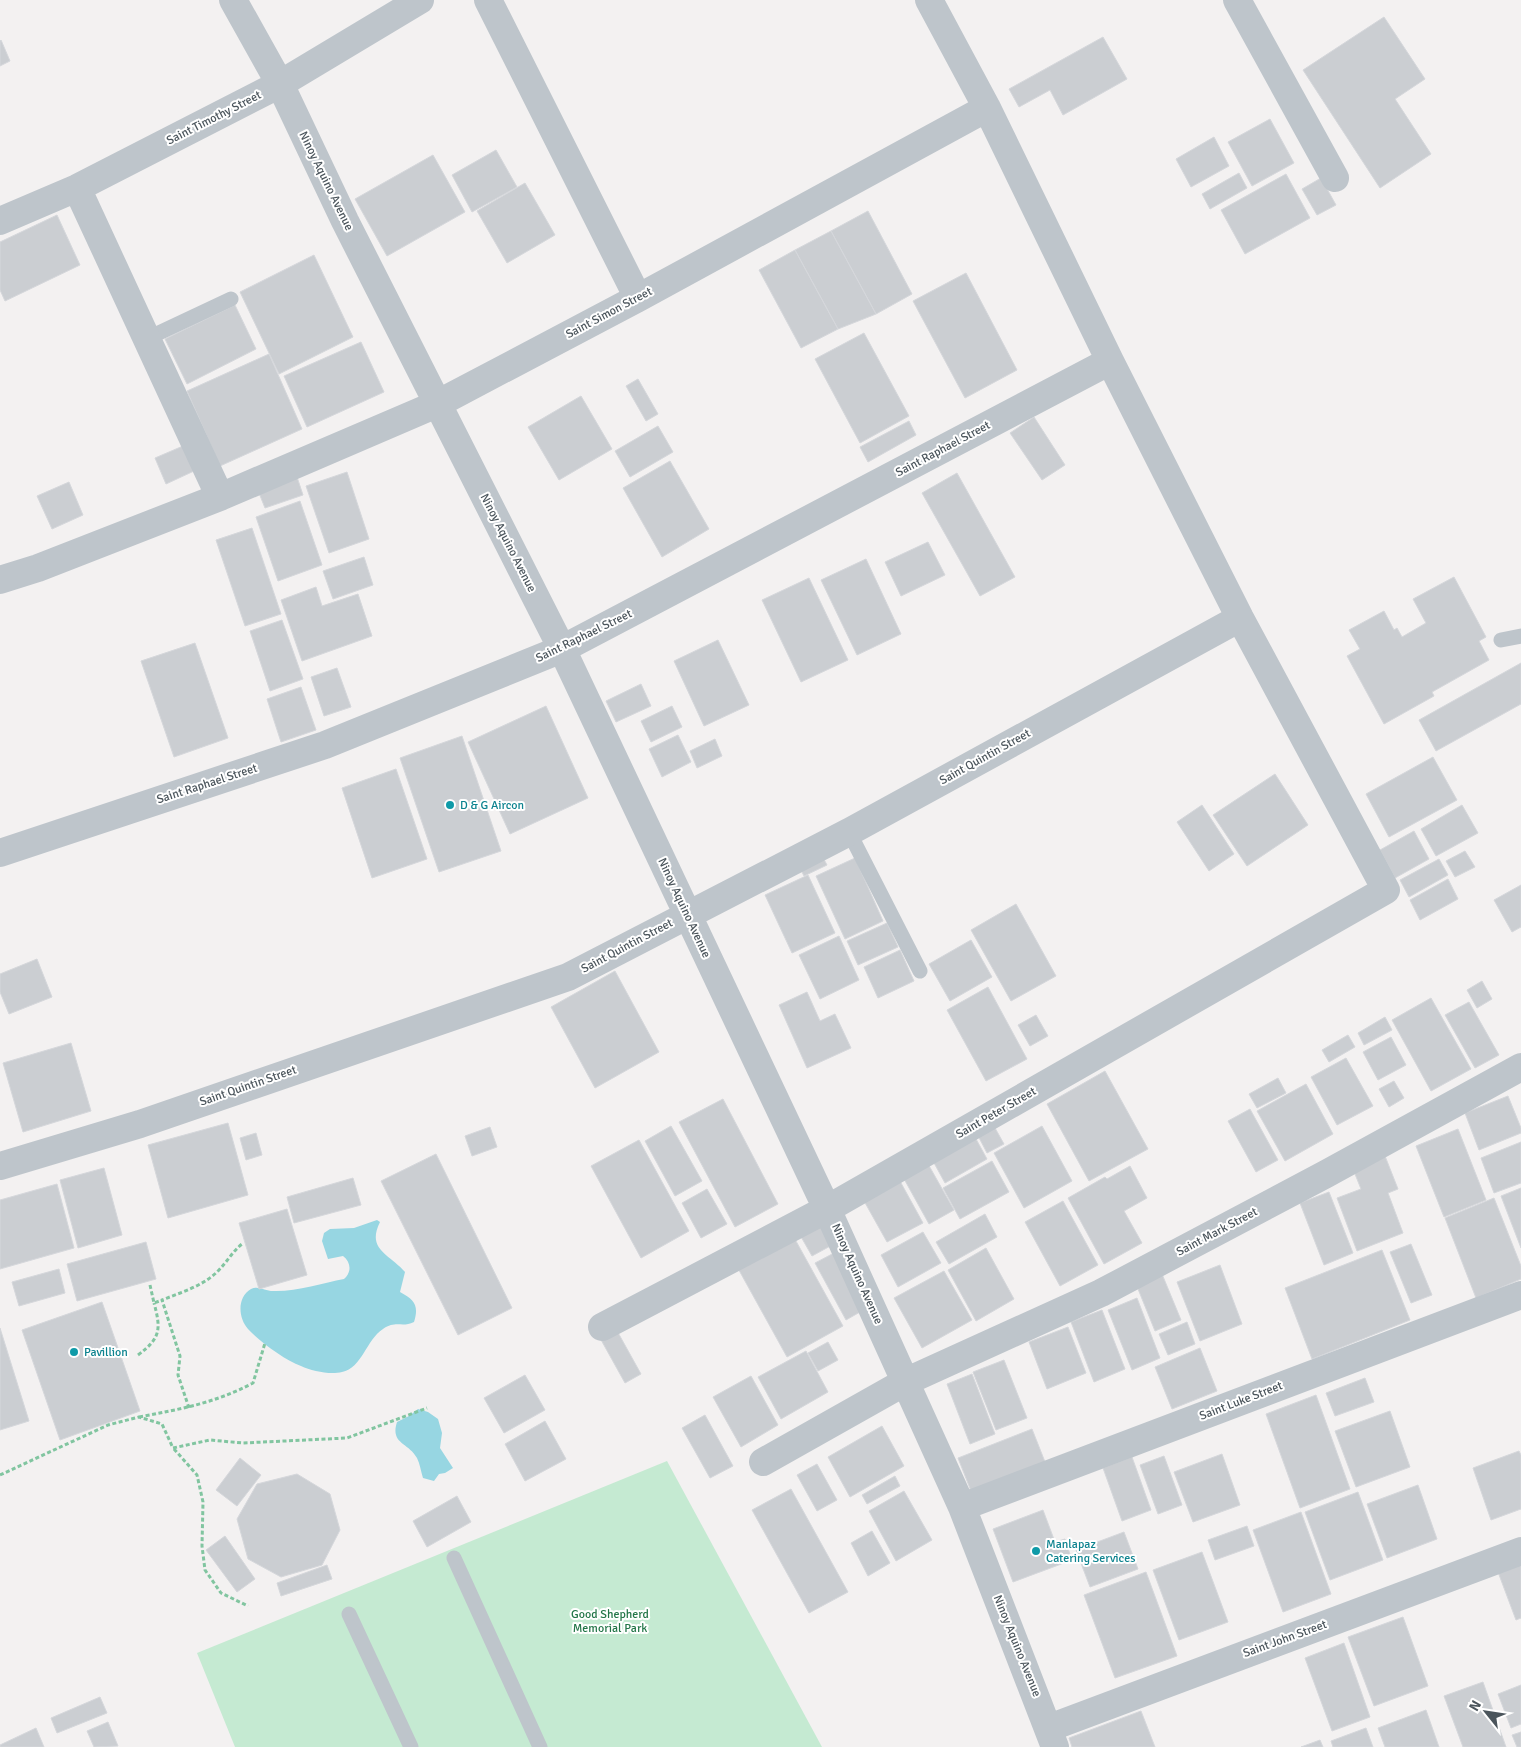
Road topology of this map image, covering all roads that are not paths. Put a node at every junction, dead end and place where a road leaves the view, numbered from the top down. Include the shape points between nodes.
1 (233, 0) edge
2 (420, 0) edge
3 (488, 0) edge
4 (929, 0) edge
5 (1237, 0) edge
6 (280, 84) junction
7 (987, 108) junction
8 (1335, 178) dead end
9 (77, 188) junction
10 (0, 221) edge
11 (638, 298) junction
12 (231, 299) dead end
13 (146, 339) junction
14 (1110, 361) junction
15 (437, 404) junction
16 (220, 497) junction
17 (0, 580) edge
18 (1240, 618) junction
19 (1521, 636) edge
20 (1500, 640) dead end
21 (562, 649) junction
22 (849, 832) junction
23 (0, 853) edge
24 (686, 915) junction
25 (920, 971) dead end
26 (1521, 1067) edge
27 (0, 1166) edge
28 (827, 1209) junction
29 (1521, 1295) edge
30 (602, 1328) dead end
31 (905, 1382) junction
32 (763, 1462) dead end
33 (962, 1507) junction
34 (1521, 1551) edge
35 (454, 1558) dead end
36 (349, 1614) dead end
37 (1052, 1737) edge
38 (411, 1747) edge
39 (540, 1747) edge

1 - 6 street, Ninoy Aquino Avenue
2 - 6 street, Saint Timothy Street
3 - 11 street
4 - 7 street
5 - 8 street
6 - 9 street, Saint Timothy Street
6 - 15 street, Ninoy Aquino Avenue
7 - 11 street, Saint Simon Street
7 - 14 street
9 - 10 street, Saint Timothy Street
9 - 13 street
11 - 15 street, Saint Simon Street
12 - 13 lane
13 - 16 street
14 - 18 street
14 - 21 street, Saint Raphael Street
15 - 16 street, Saint Simon Street
15 - 21 street, Ninoy Aquino Avenue
16 - 17 street, Saint Simon Street
18 - 22 street, Saint Quintin Street
18 - 28 street, Saint Peter Street via 1386,890
19 - 20 lane
21 - 23 street, Saint Raphael Street via 325,745
21 - 24 street, Ninoy Aquino Avenue
22 - 24 street, Saint Quintin Street
22 - 25 lane
24 - 27 street, Saint Quintin Street via 568,976 149,1120
24 - 28 street, Ninoy Aquino Avenue
26 - 31 street, Saint Mark Street via 1102,1293
28 - 30 street, Saint Peter Street
28 - 31 street, Ninoy Aquino Avenue
29 - 33 street, Saint Luke Street
31 - 32 street, Saint Mark Street
31 - 33 street, Ninoy Aquino Avenue
33 - 37 street, Ninoy Aquino Avenue
34 - 37 street, Saint John Street
35 - 39 lane
36 - 38 lane

